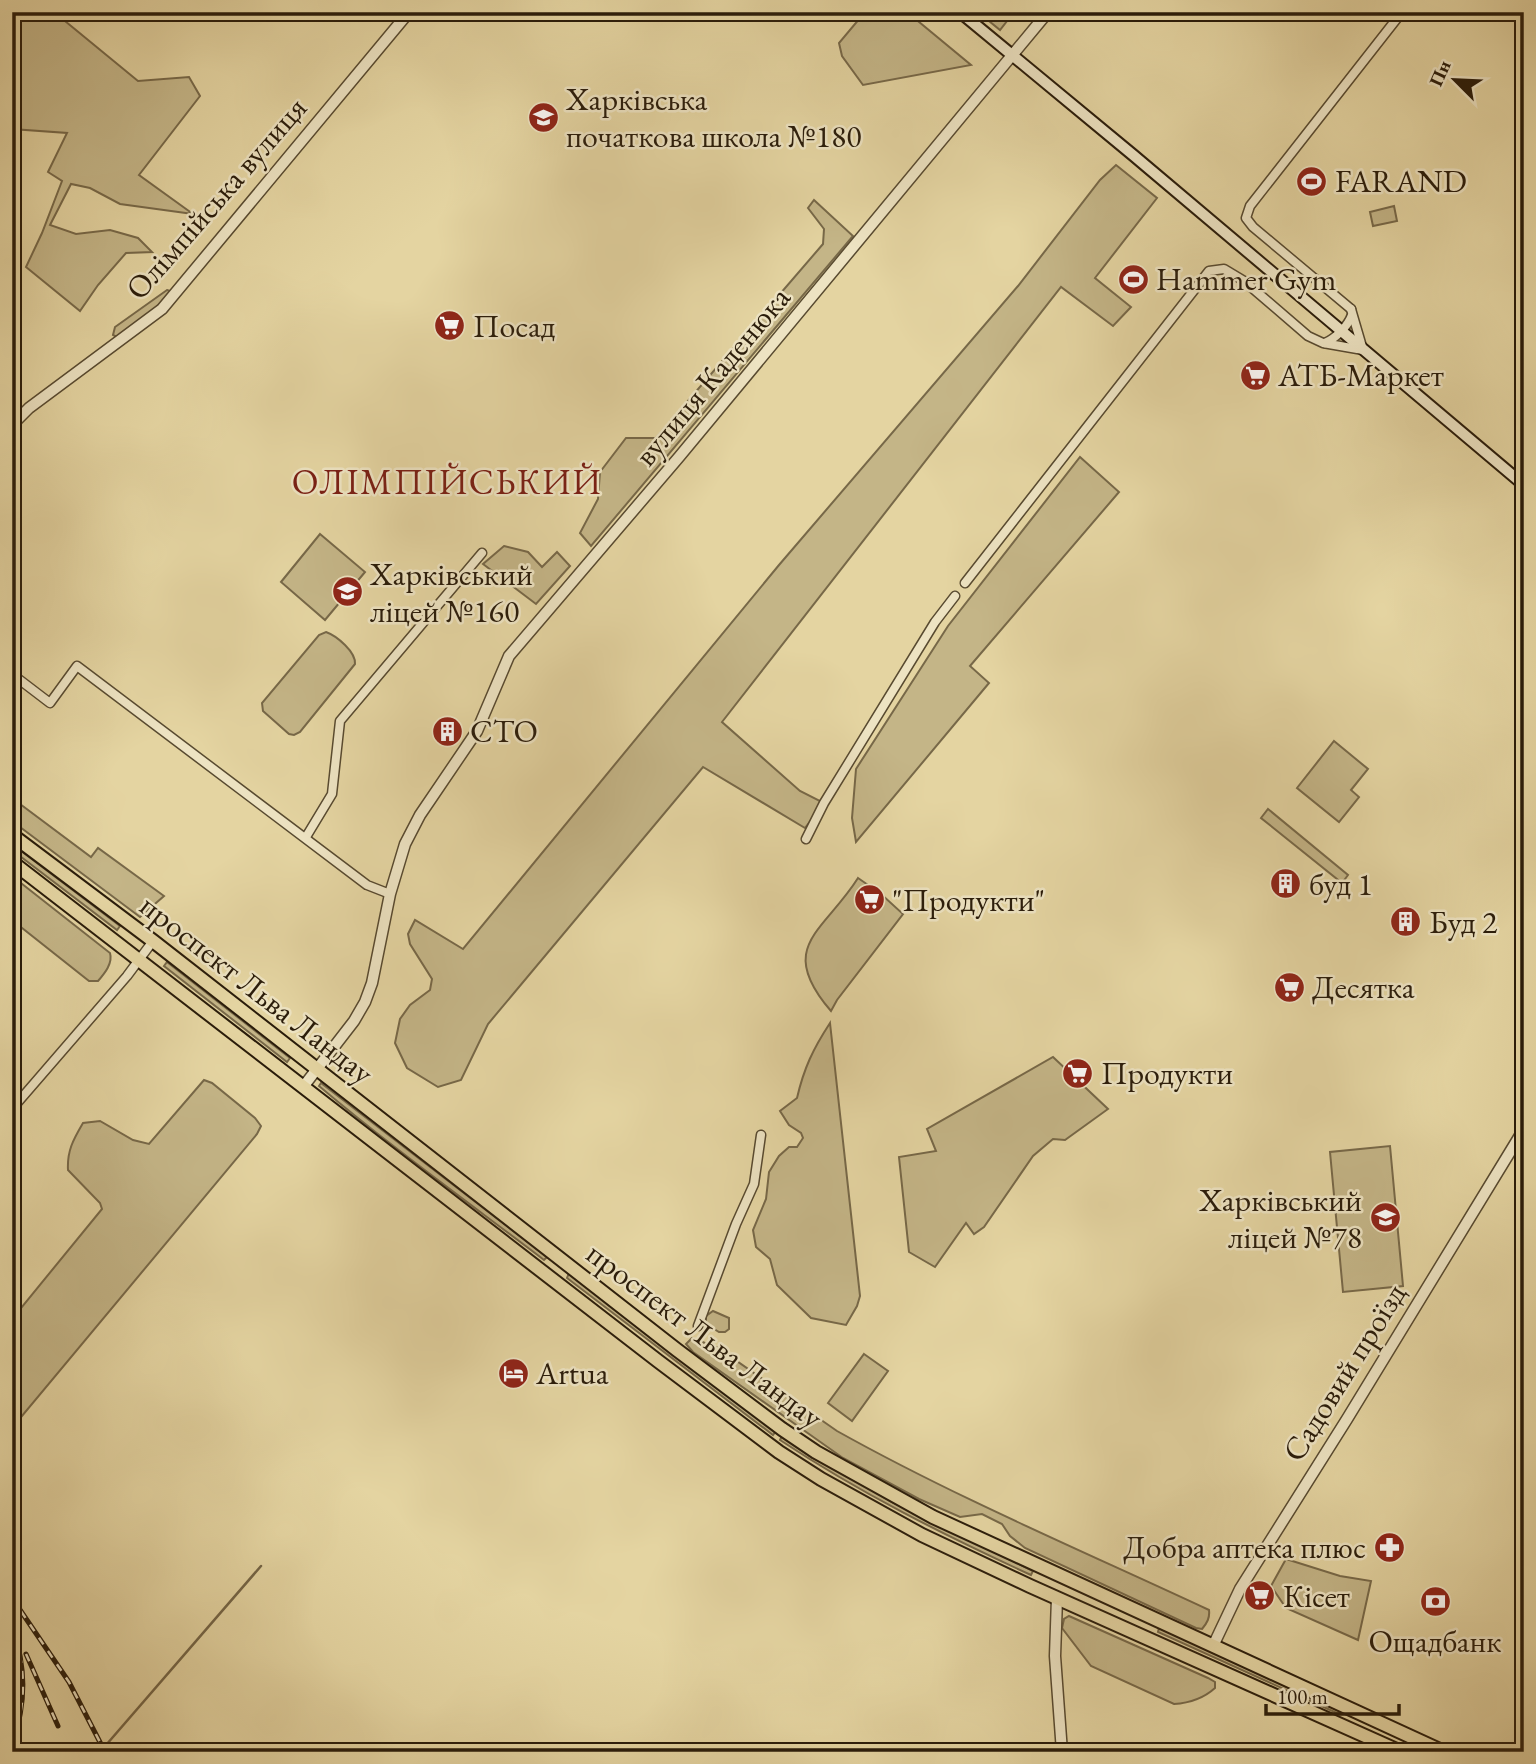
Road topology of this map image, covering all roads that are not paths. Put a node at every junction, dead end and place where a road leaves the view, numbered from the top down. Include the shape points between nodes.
1 (409, 12) edge
2 (960, 12) edge
3 (1048, 12) edge
4 (1402, 12) edge
5 (1013, 55) junction
6 (1351, 309) junction
7 (1341, 331) junction
8 (1323, 343) junction
9 (1363, 350) junction
10 (12, 425) edge
11 (1524, 485) edge
12 (482, 553) dead end
13 (965, 583) dead end
14 (955, 596) dead end
15 (12, 674) edge
16 (12, 835) edge
17 (306, 838) junction
18 (806, 839) dead end
19 (12, 862) edge
20 (390, 894) junction
21 (153, 941) junction
22 (139, 960) junction
23 (317, 1070) junction
24 (303, 1087) junction
25 (12, 1109) edge
26 (1524, 1129) edge
27 (761, 1135) dead end
28 (562, 1259) junction
29 (549, 1277) junction
30 (698, 1326) dead end
31 (1066, 1577) junction
32 (1057, 1598) junction
33 (1154, 1618) junction
34 (1147, 1636) junction
35 (1213, 1646) junction
36 (1062, 1752) edge
37 (1401, 1752) edge
38 (1444, 1752) edge

1 - 10 street, Олімпійська вулиця via 162,309
2 - 5 main road
3 - 5 street, вулиця Каденюка
4 - 6 street via 1250,206 1246,218
5 - 7 main road
5 - 20 street, вулиця Каденюка via 512,652 477,731 408,836
6 - 7 street via 1352,316
6 - 9 street
7 - 8 street
7 - 9 main road
8 - 9 street
8 - 13 street via 1308,336 1244,281 1224,269 1209,271
9 - 11 main road
12 - 17 street via 340,721 332,794
14 - 18 street
15 - 17 street via 50,703 77,666
16 - 21 main road, проспект Льва Ландау
17 - 20 street via 367,885
19 - 22 main road, проспект Льва Ландау
20 - 23 street, вулиця Каденюка via 365,1002
21 - 22 street
21 - 23 main road, проспект Льва Ландау
22 - 24 main road, проспект Льва Ландау
22 - 25 street
23 - 24 street, вулиця Каденюка
23 - 28 main road, проспект Льва Ландау
24 - 29 main road, проспект Льва Ландау
26 - 35 street, Садовий проїзд via 1240,1589
27 - 30 street via 754,1184
28 - 29 main road
28 - 31 main road, проспект Льва Ландау via 816,1452 920,1511
29 - 32 main road, проспект Льва Ландау via 789,1459 922,1535
31 - 32 main road
31 - 33 main road, проспект Льва Ландау
32 - 34 main road, проспект Льва Ландау
32 - 36 street via 1055,1656
33 - 34 main road
33 - 35 main road, проспект Льва Ландау
34 - 37 main road, проспект Льва Ландау
35 - 38 main road, проспект Льва Ландау

